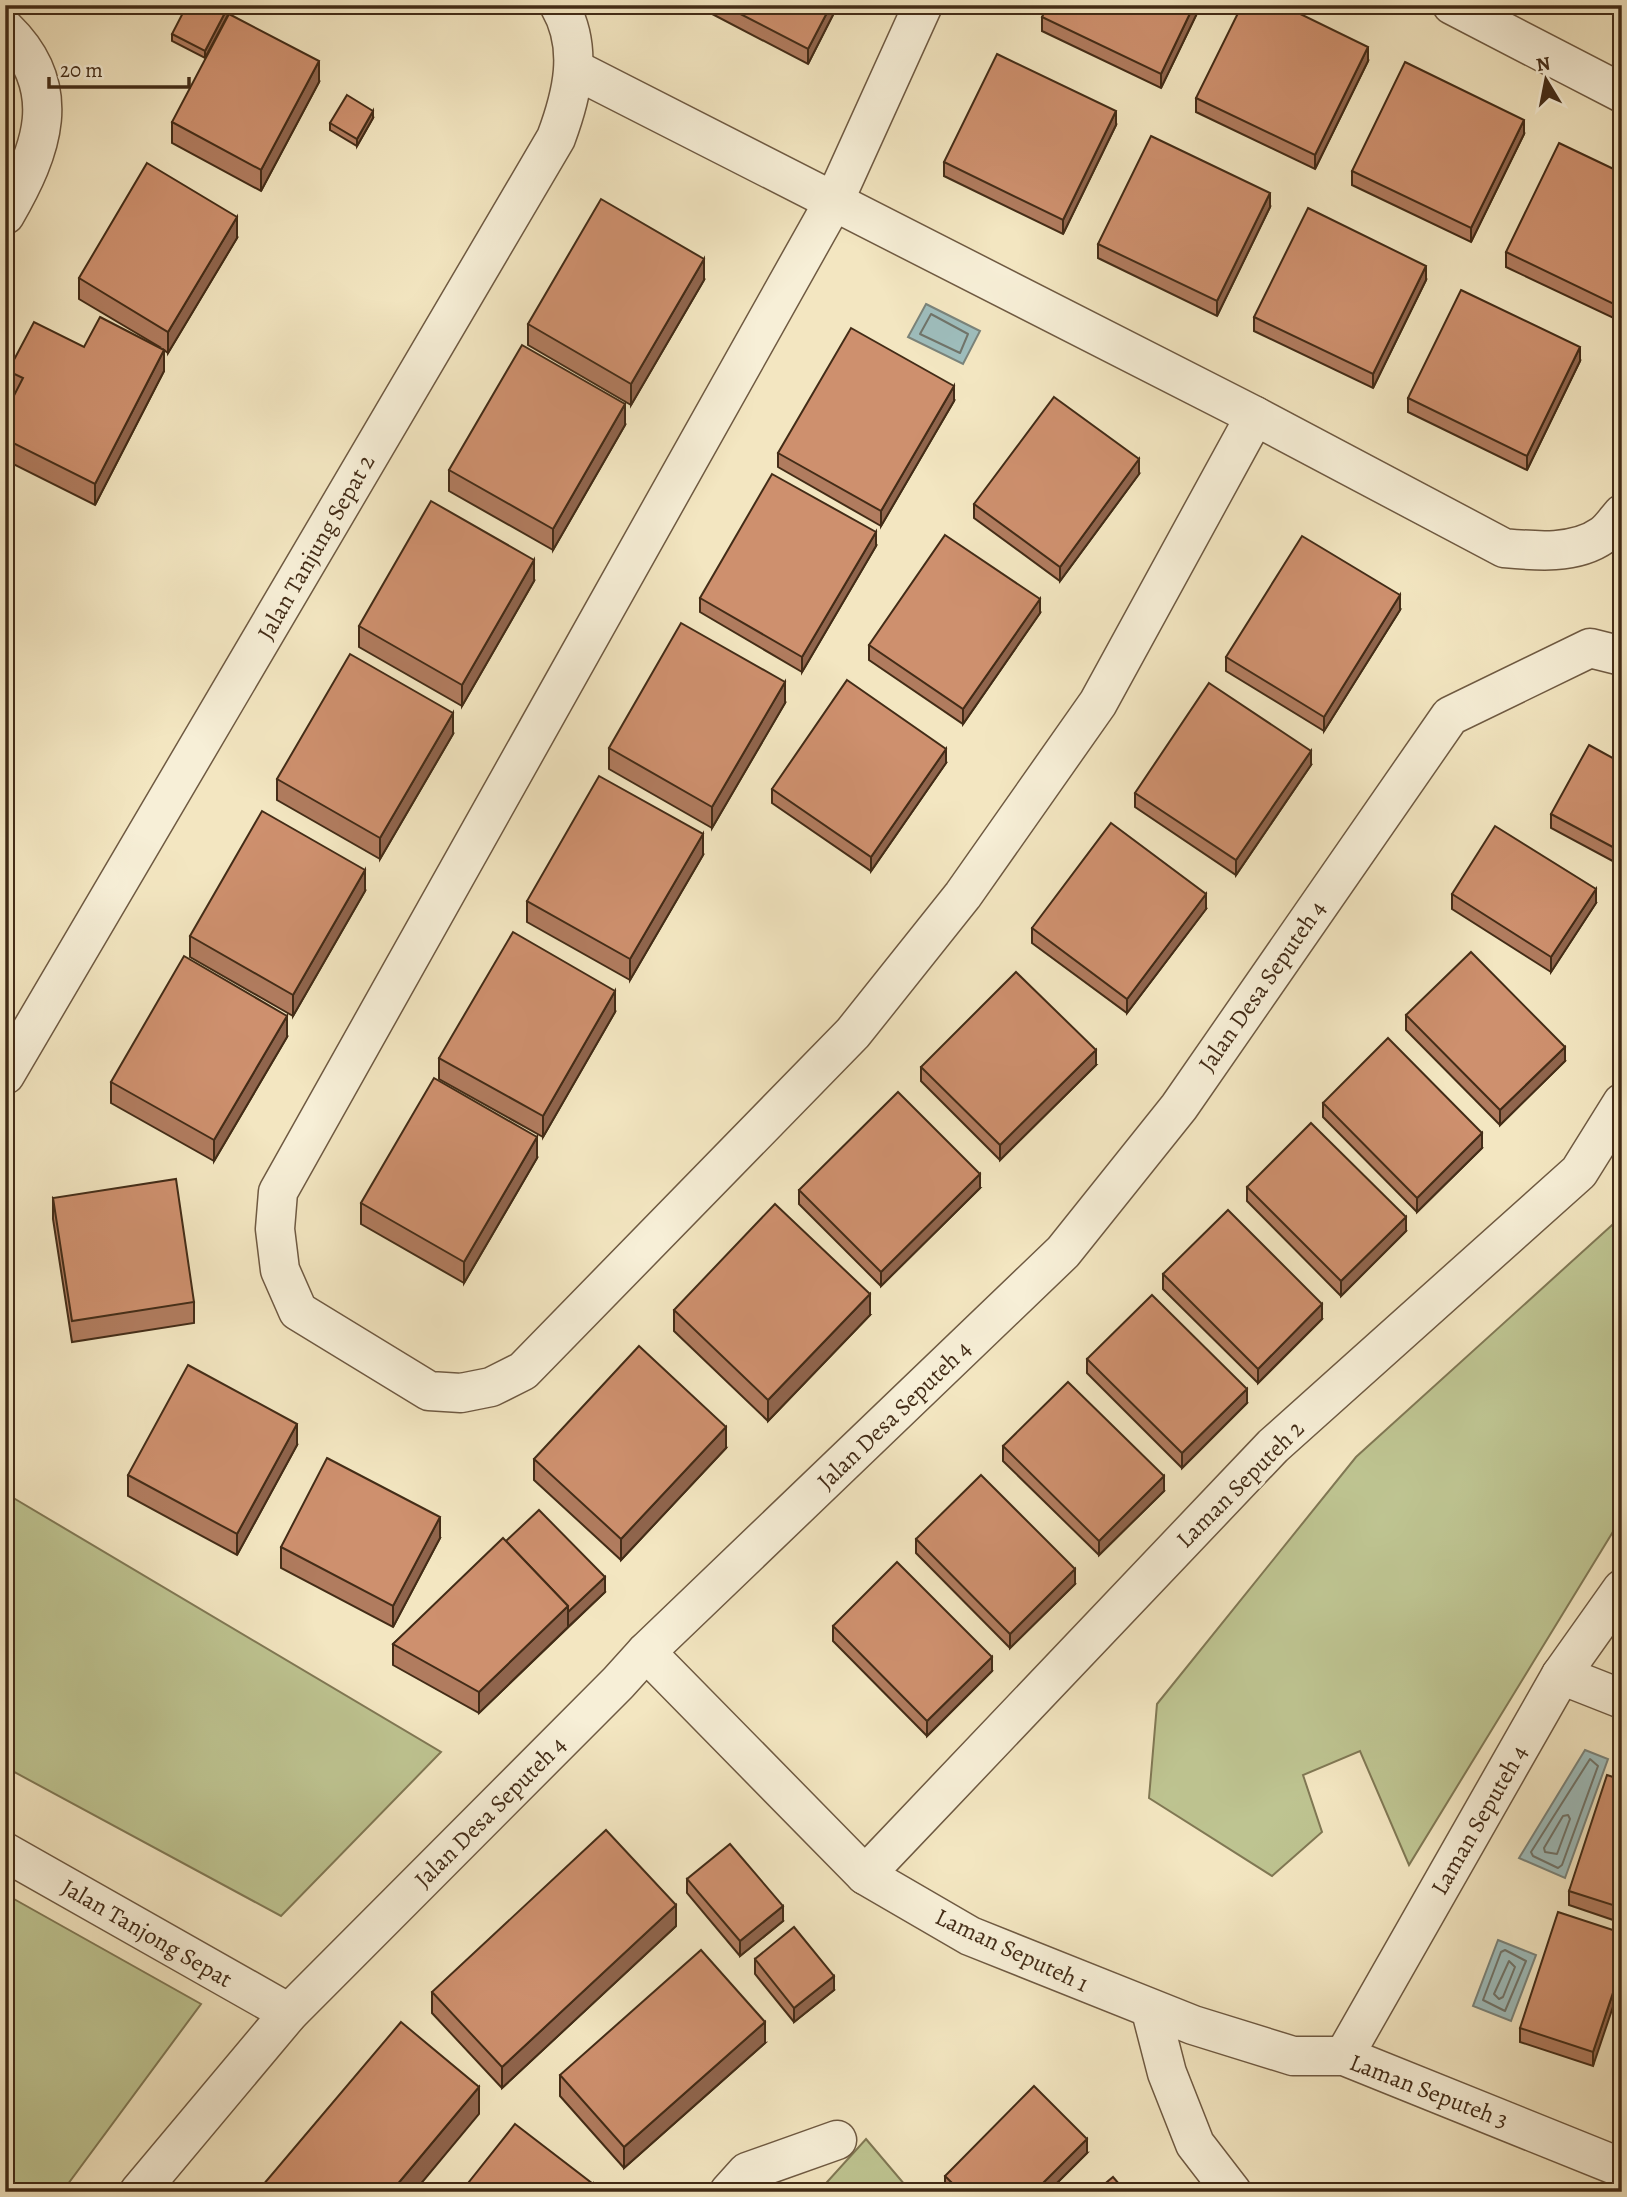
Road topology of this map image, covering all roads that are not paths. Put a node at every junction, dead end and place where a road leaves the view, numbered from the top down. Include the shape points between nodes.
1 (559, 5) edge
2 (923, 5) edge
3 (1452, 5) edge
4 (5, 29) edge
5 (575, 69) junction
6 (1622, 93) edge
7 (835, 200) junction
8 (5, 215) edge
9 (1255, 416) junction
10 (1622, 514) edge
11 (1622, 656) edge
12 (5, 1075) edge
13 (1622, 1103) edge
14 (1622, 1589) edge
15 (646, 1652) junction
16 (1561, 1675) junction
17 (1622, 1699) edge
18 (5, 1852) edge
19 (865, 1875) junction
20 (1151, 2011) junction
21 (289, 2013) junction
22 (1344, 2056) junction
23 (837, 2140) dead end
24 (1622, 2168) edge
25 (139, 2192) edge
26 (729, 2192) edge
27 (1231, 2192) edge

1 - 5 street, Jalan Tanjung Sepat 2 via 572,40
2 - 7 street
3 - 6 street
4 - 8 street via 24,47 38,76 42,108 40,141 29,173
5 - 7 street via 688,130
5 - 12 street, Jalan Tanjung Sepat 2 via 569,104 556,138
7 - 9 street
7 - 9 street via 278,1192 275,1229 280,1270 298,1311 429,1391 461,1393 491,1387 523,1371 853,1032 963,895 1098,703
9 - 10 street via 1503,548 1541,552 1570,548 1602,536
11 - 15 street, Jalan Desa Seputeh 4 via 1590,648 1450,716 1179,1107 1063,1252
13 - 19 street, Laman Seputeh 2 via 1579,1172 1273,1446
14 - 16 street, Laman Seputeh 4
15 - 19 street, Laman Seputeh 1
15 - 21 street, Jalan Desa Seputeh 4
16 - 17 street
16 - 22 street, Laman Seputeh 4
18 - 21 street, Jalan Tanjong Sepat
19 - 20 street, Laman Seputeh 1 via 970,1936
20 - 22 street, Laman Seputeh 3 via 1293,2056
20 - 27 street via 1167,2073 1195,2144
21 - 25 street, Jalan Desa Seputeh 4
22 - 24 street, Laman Seputeh 3
23 - 26 street via 747,2172

